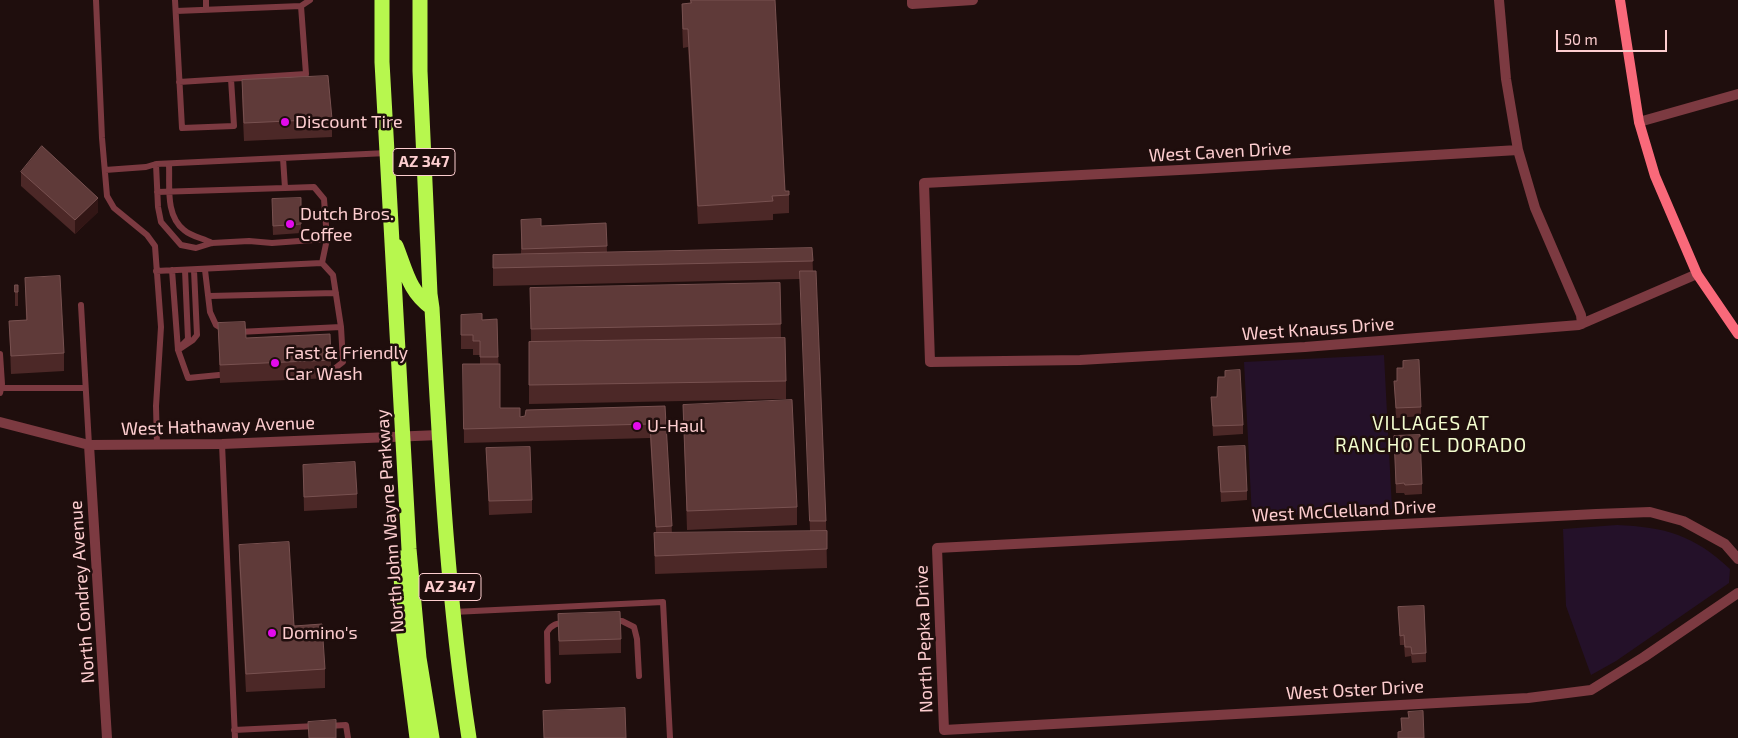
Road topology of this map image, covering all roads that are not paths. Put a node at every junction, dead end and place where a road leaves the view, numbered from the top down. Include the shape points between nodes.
1 (96, 0) edge
2 (175, 0) edge
3 (206, 0) edge
4 (310, 0) edge
5 (382, 0) edge
6 (420, 0) edge
7 (973, 0) edge
8 (1499, 0) edge
9 (1620, 0) edge
10 (912, 2) edge
11 (301, 6) junction
12 (206, 10) junction
13 (176, 11) junction
14 (231, 79) junction
15 (179, 82) junction
16 (1738, 94) edge
17 (1639, 122) junction
18 (1518, 150) junction
19 (387, 153) junction
20 (283, 158) junction
21 (156, 164) junction
22 (169, 164) junction
23 (105, 170) junction
24 (285, 188) junction
25 (157, 192) junction
26 (170, 192) junction
27 (390, 232) junction
28 (327, 239) junction
29 (212, 243) junction
30 (322, 263) junction
31 (172, 270) junction
32 (185, 270) junction
33 (194, 270) junction
34 (205, 270) junction
35 (156, 271) junction
36 (1697, 274) junction
37 (336, 293) junction
38 (209, 296) junction
39 (81, 305) dead end
40 (432, 308) junction
41 (1582, 324) junction
42 (341, 327) junction
43 (1738, 334) edge
44 (178, 350) junction
45 (0, 354) edge
46 (930, 362) joint
47 (331, 369) edge
48 (219, 375) edge
49 (86, 388) junction
50 (0, 391) edge
51 (0, 422) edge
52 (439, 435) junction
53 (401, 437) junction
54 (222, 444) junction
55 (89, 445) junction
56 (157, 445) junction
57 (407, 525) junction
58 (937, 548) joint
59 (1738, 559) edge
60 (1738, 593) edge
61 (452, 612) junction
62 (606, 621) edge
63 (576, 622) edge
64 (639, 676) dead end
65 (548, 681) dead end
66 (234, 730) junction
67 (944, 730) joint
68 (107, 738) edge
69 (235, 738) edge
70 (348, 738) edge
71 (417, 738) edge
72 (432, 738) edge
73 (470, 738) edge
74 (670, 738) edge

1 - 23 lane
2 - 13 lane
3 - 12 lane
4 - 11 lane
5 - 19 highway, North John Wayne Parkway / AZ 347
6 - 40 highway, AZ 347 via 420,81
7 - 10 street
8 - 18 street via 1506,79
9 - 17 street
11 - 12 lane
11 - 14 lane via 306,74
12 - 13 lane
13 - 15 lane
14 - 15 lane
14 - 15 lane via 234,126 182,128
16 - 17 street
17 - 36 street via 1655,176
18 - 41 street via 1535,208
18 - 46 street, West Caven Drive via 924,184
19 - 20 lane
19 - 27 highway, North John Wayne Parkway / AZ 347
20 - 22 lane
20 - 24 lane
21 - 22 lane
21 - 23 lane
21 - 25 lane
22 - 26 lane
23 - 35 lane via 108,196 114,208 147,235 155,246
24 - 26 lane
24 - 28 lane via 314,187 320,193 324,199
25 - 26 lane
25 - 29 lane via 161,222 181,245 196,248
26 - 29 lane via 174,219 184,230
27 - 40 highway via 415,294
27 - 53 highway, North John Wayne Parkway / AZ 347
28 - 29 lane
28 - 30 lane
30 - 34 lane
30 - 37 lane via 333,275
31 - 32 lane
31 - 35 lane
31 - 44 lane
32 - 33 lane
32 - 44 lane via 188,339
33 - 34 lane
33 - 44 lane via 197,334
34 - 38 lane
35 - 56 lane via 161,327
36 - 41 street, West Knauss Drive
36 - 43 street
37 - 38 lane
37 - 42 lane
38 - 42 lane via 210,312 216,325 229,332
39 - 49 lane
40 - 52 highway, AZ 347
41 - 46 street, West Knauss Drive via 1306,347 1080,360
42 - 47 lane via 343,362
44 - 48 lane via 188,378
45 - 50 lane
49 - 50 lane
49 - 55 lane
51 - 55 street, West Hathaway Avenue
52 - 53 street, West Hathaway Avenue
52 - 61 highway, AZ 347
53 - 54 street, West Hathaway Avenue
53 - 57 highway, North John Wayne Parkway / AZ 347
54 - 56 street, West Hathaway Avenue
54 - 66 lane
55 - 56 street, West Hathaway Avenue
55 - 68 street, North Condrey Avenue
57 - 71 highway via 401,559 402,621
57 - 72 highway, North John Wayne Parkway / AZ 347 via 419,658
58 - 59 street, West McClelland Drive via 1650,512 1683,521 1725,544
58 - 67 street, North Pepka Drive
60 - 67 street, West Oster Drive via 1591,690 1528,698
61 - 73 highway, AZ 347
61 - 74 lane via 663,602
62 - 64 lane via 622,621 634,627
63 - 65 lane via 558,623 547,632
66 - 69 lane
66 - 70 lane via 346,725

